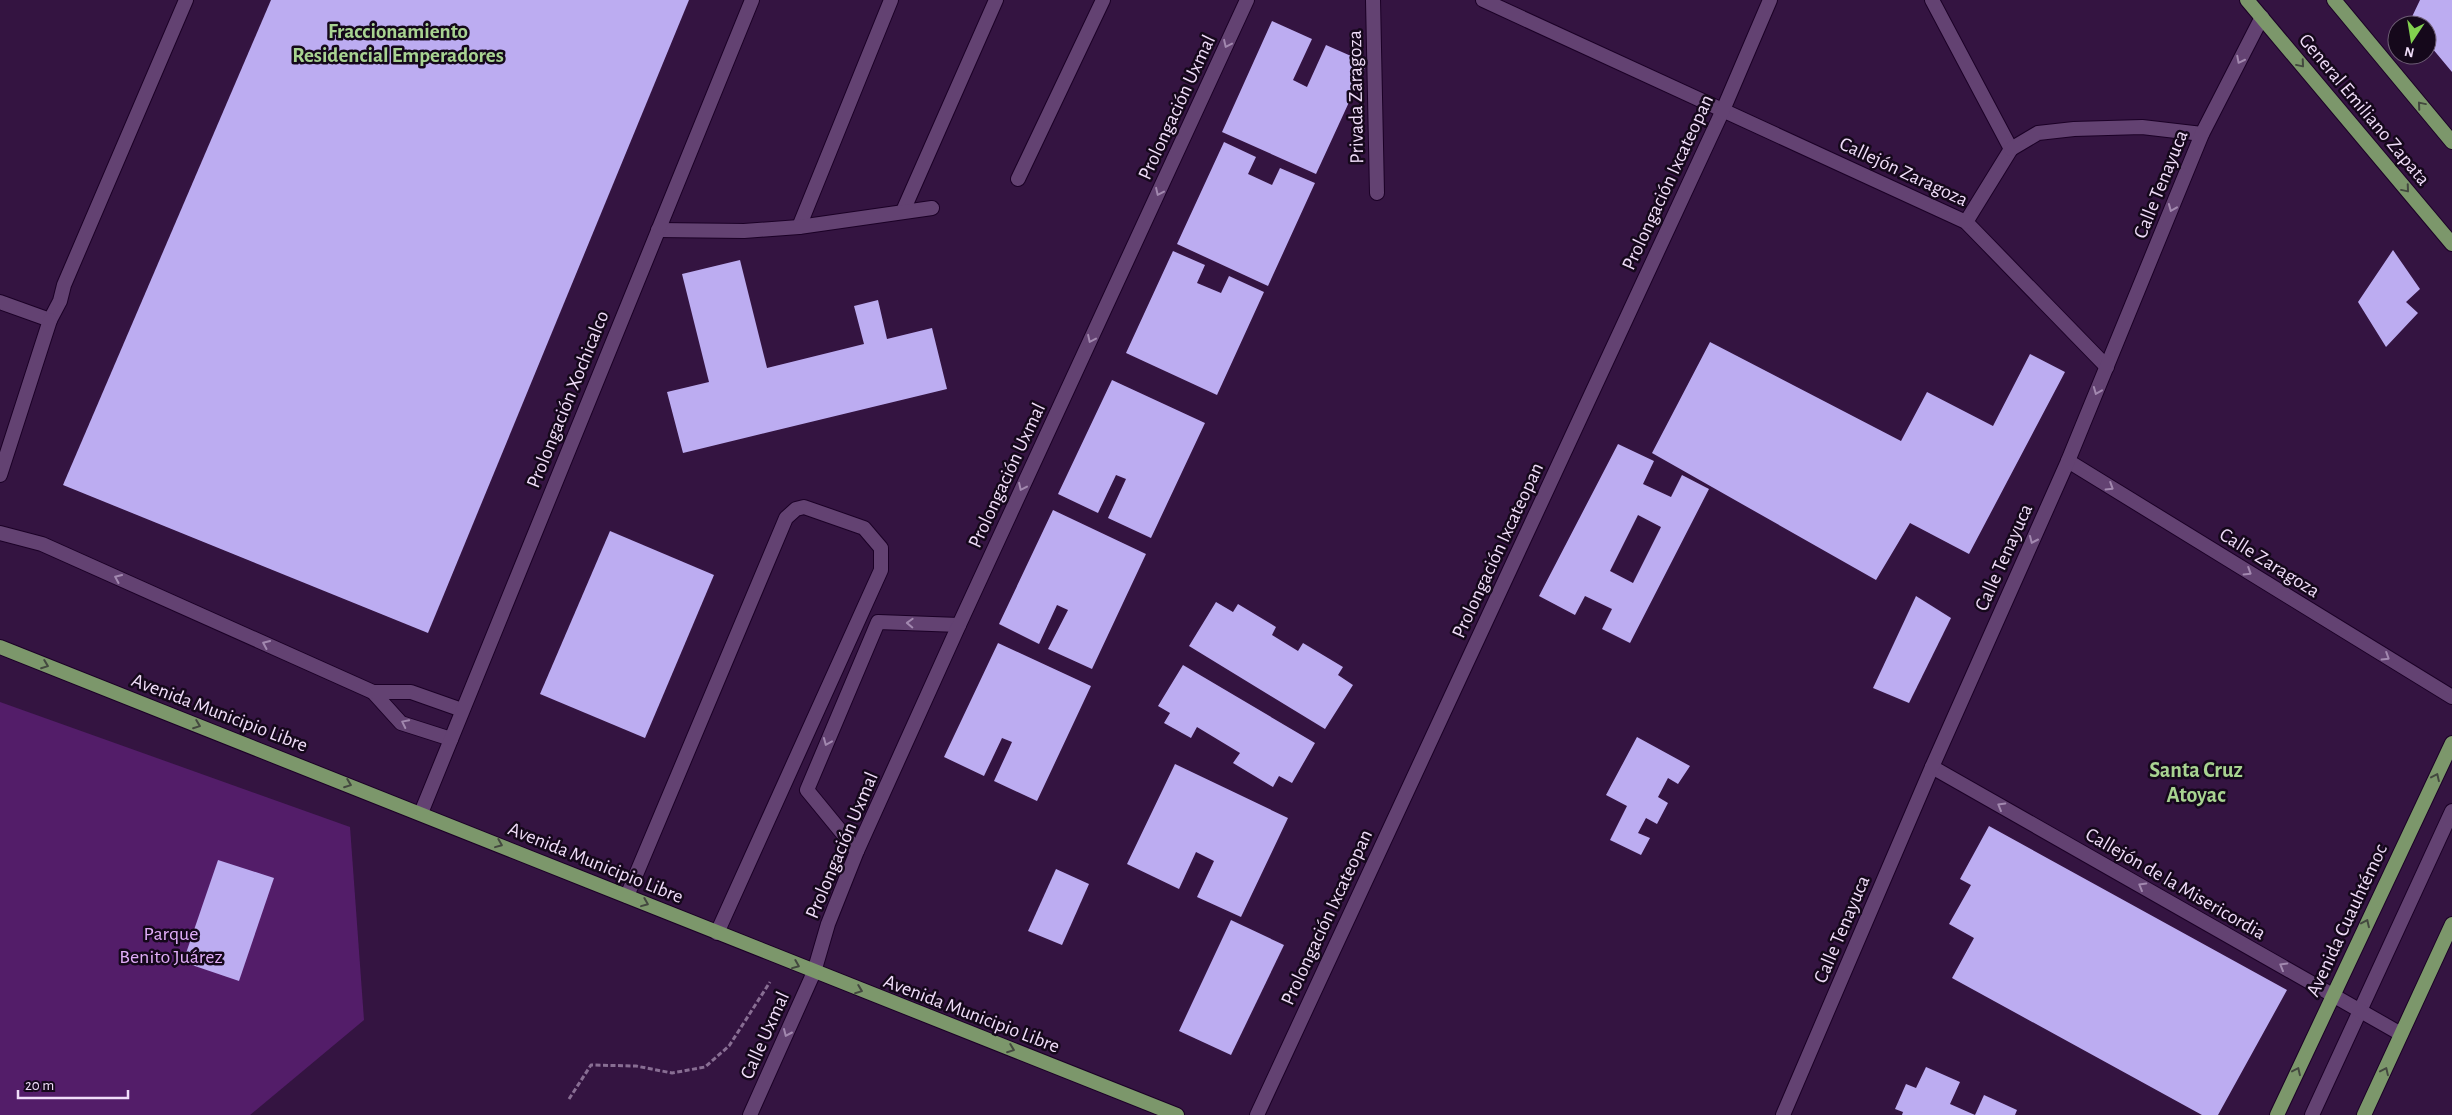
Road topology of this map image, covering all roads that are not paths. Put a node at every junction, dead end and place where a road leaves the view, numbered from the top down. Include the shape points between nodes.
1 (186, 0) edge
2 (752, 0) edge
3 (892, 0) edge
4 (996, 0) edge
5 (1103, 0) edge
6 (1248, 0) edge
7 (1373, 0) edge
8 (1483, 0) edge
9 (1770, 0) edge
10 (1932, 0) edge
11 (2248, 0) edge
12 (2334, 0) edge
13 (2262, 17) junction
14 (1723, 110) junction
15 (2202, 134) junction
16 (2452, 142) edge
17 (2012, 149) junction
18 (1018, 179) dead end
19 (1377, 194) dead end
20 (932, 208) dead end
21 (903, 211) junction
22 (1966, 222) junction
23 (799, 227) junction
24 (658, 230) junction
25 (2452, 244) edge
26 (0, 302) edge
27 (50, 320) junction
28 (2107, 367) junction
29 (2068, 461) junction
30 (0, 475) edge
31 (0, 533) edge
32 (863, 612) junction
33 (878, 622) junction
34 (959, 625) junction
35 (0, 648) edge
36 (373, 692) junction
37 (2452, 697) edge
38 (462, 710) junction
39 (451, 739) junction
40 (2452, 743) edge
41 (1932, 767) junction
42 (781, 789) junction
43 (807, 790) junction
44 (2452, 811) edge
45 (421, 813) junction
46 (857, 851) junction
47 (626, 896) junction
48 (2452, 924) edge
49 (717, 933) junction
50 (814, 972) junction
51 (2332, 994) junction
52 (2360, 1010) junction
53 (2402, 1034) junction
54 (750, 1115) edge
55 (1177, 1115) edge
56 (1257, 1115) edge
57 (1783, 1115) edge
58 (2277, 1115) edge
59 (2312, 1115) edge
60 (2364, 1115) edge

1 - 27 street
2 - 24 street, Prolongación Xochicalco
3 - 23 street
4 - 21 street
5 - 18 street
6 -> 34 street, Prolongación Uxmal
7 - 19 street, Privada Zaragoza
8 - 14 street
9 - 14 street, Prolongación Ixcateopan
10 - 17 street
11 - 13 main road, General Emiliano Zapata
16 -> 12 main road
13 -> 15 street, Calle Tenayuca
13 -> 25 main road, General Emiliano Zapata
14 - 22 street, Callejón Zaragoza
14 - 56 street, Prolongación Ixcateopan
15 - 17 street via 2142,127 2074,129 2038,133
15 -> 28 street, Calle Tenayuca
17 - 22 street
20 - 21 street
21 - 23 street
22 - 28 street, Callejón Zaragoza
23 - 24 street via 744,231
24 - 38 street, Prolongación Xochicalco
26 - 27 street
27 - 30 street
28 -> 29 street, Calle Tenayuca
29 -> 37 street, Calle Zaragoza
29 -> 41 street, Calle Tenayuca
36 -> 31 street via 42,544
32 - 33 street
32 - 42 street
32 - 47 street via 881,570 880,548 864,528 804,507 796,508 786,518
34 -> 33 street
33 -> 43 street
34 - 46 street, Prolongación Uxmal
35 -> 45 main road, Avenida Municipio Libre
36 - 38 street via 411,692
39 -> 36 street via 401,722
38 - 39 street, Prolongación Xochicalco
39 - 45 street, Prolongación Xochicalco
51 -> 40 main road, Avenida Cuauhtémoc
51 -> 41 street, Callejón de la Misericordia
41 - 57 street, Calle Tenayuca
42 - 43 street
42 - 49 street
43 - 46 street
44 - 52 street
45 -> 47 main road, Avenida Municipio Libre
46 - 50 street, Prolongación Uxmal via 828,924
47 -> 49 main road, Avenida Municipio Libre
48 - 53 main road
49 -> 50 main road, Avenida Municipio Libre
50 -> 54 street, Calle Uxmal
50 -> 55 main road, Avenida Municipio Libre
51 - 52 street, Callejón de la Misericordia
58 -> 51 main road, Avenida Cuauhtémoc
52 - 53 street, Callejón de la Misericordia
52 - 59 street
60 -> 53 main road

